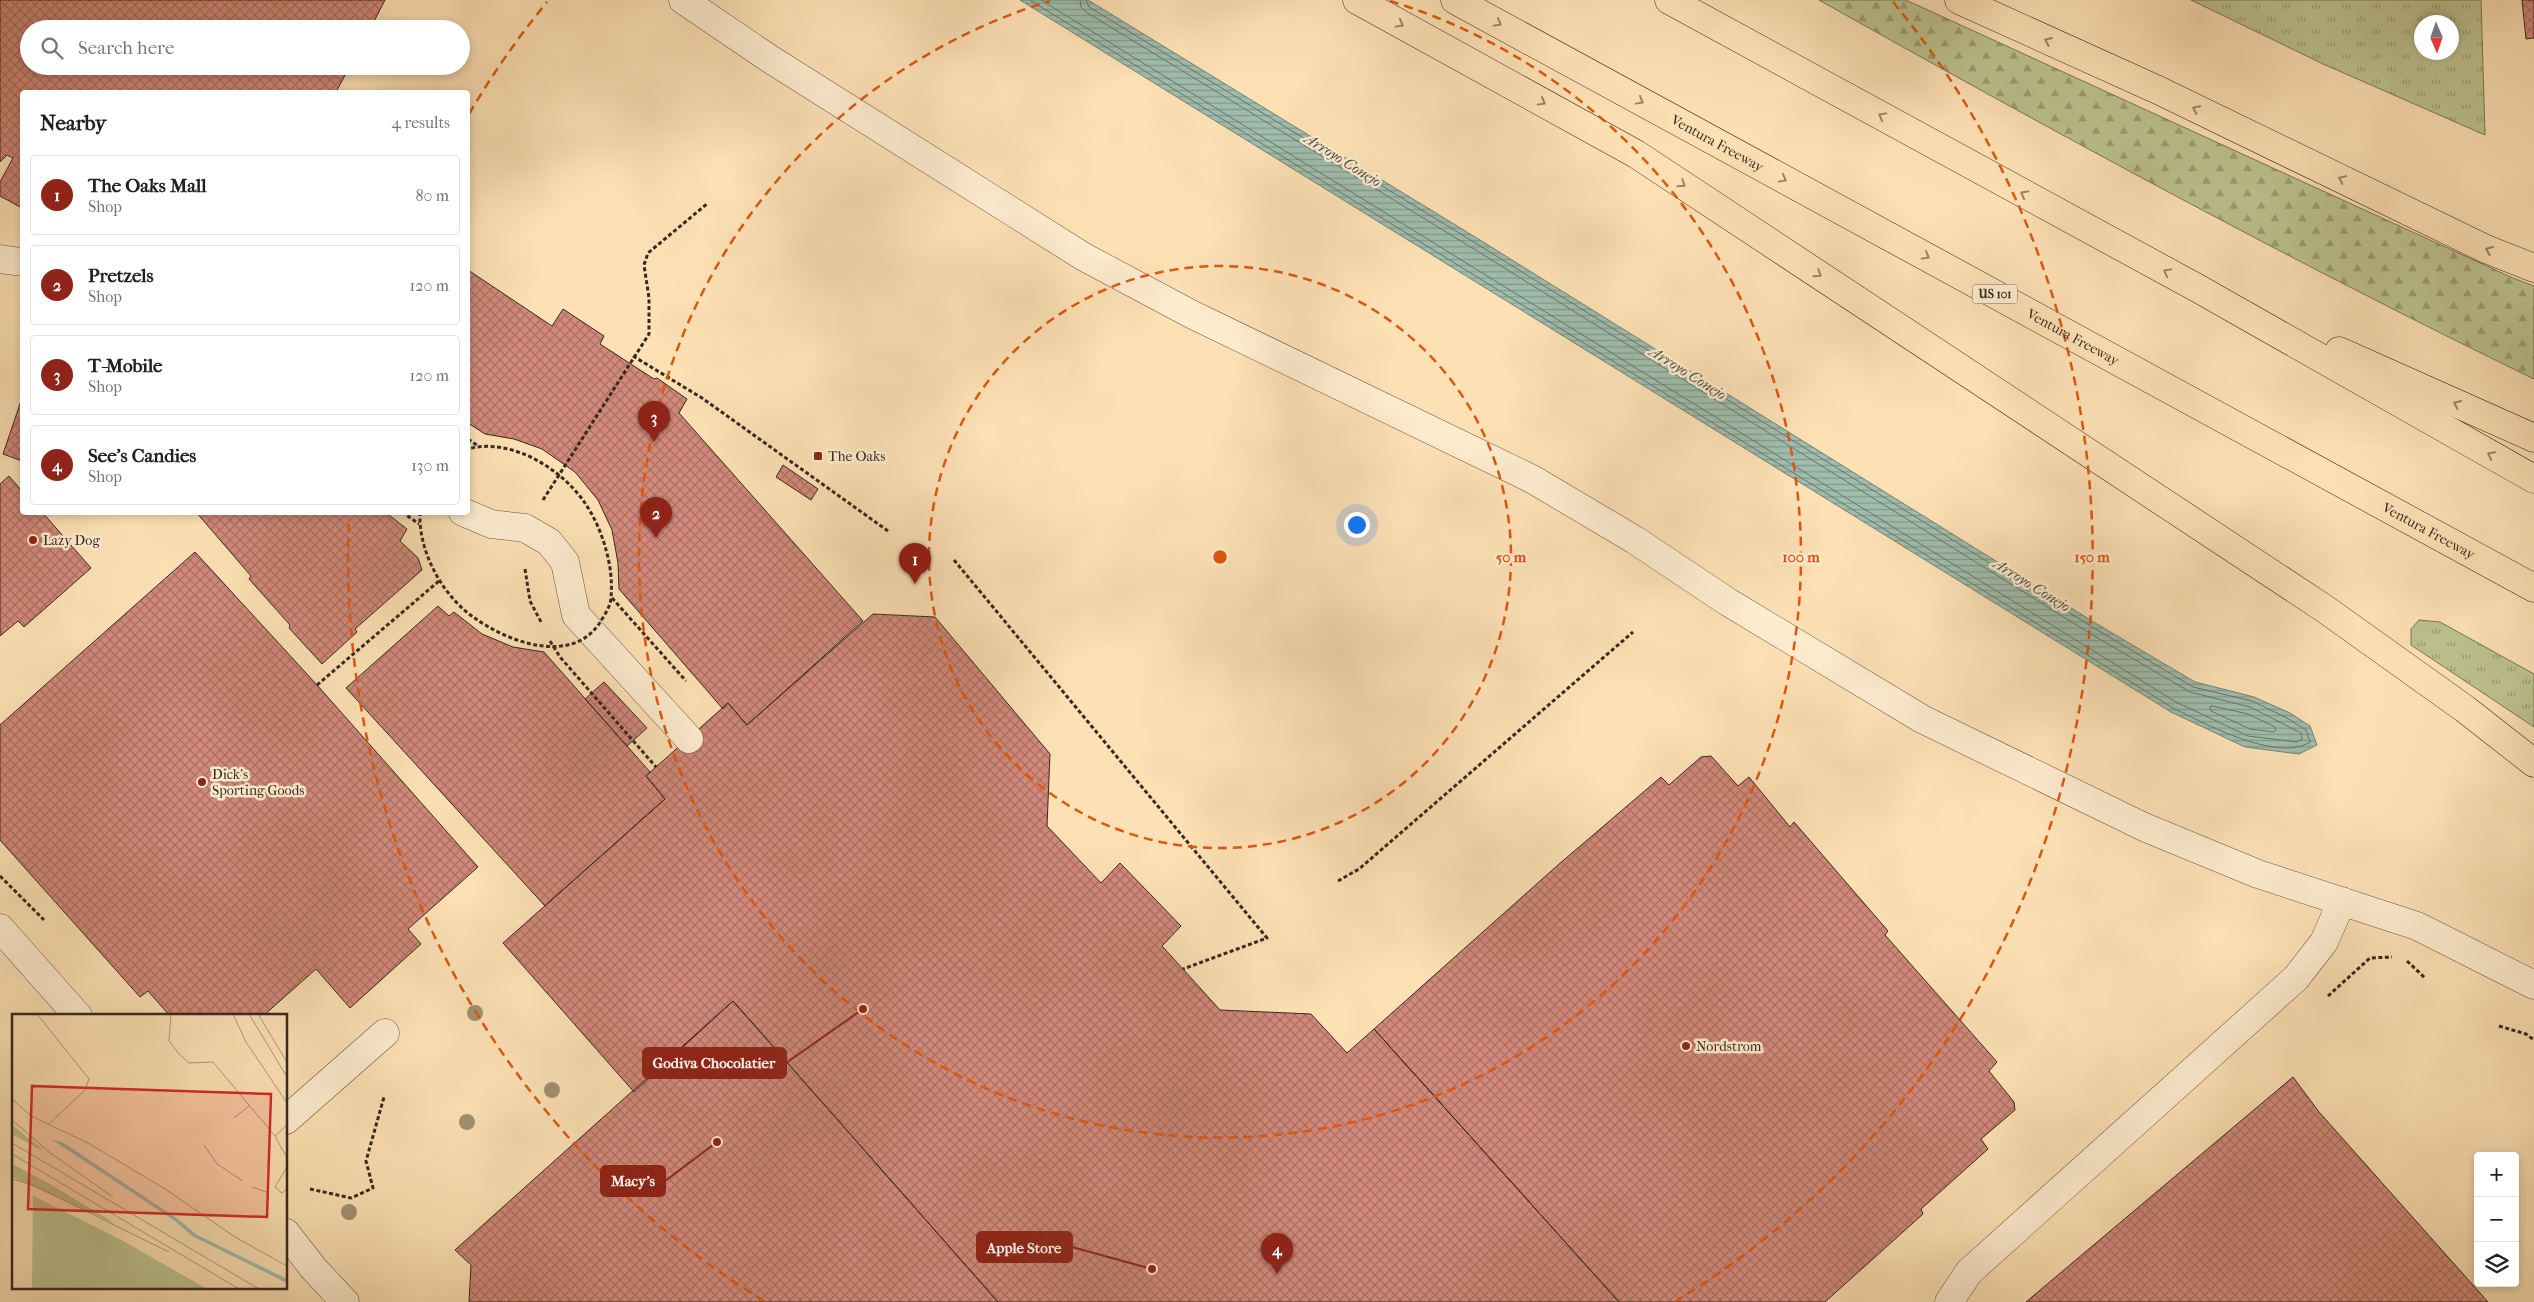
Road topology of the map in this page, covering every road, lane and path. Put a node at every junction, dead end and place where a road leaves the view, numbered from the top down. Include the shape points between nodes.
1 (683, 0) edge
2 (1357, 0) edge
3 (1455, 0) edge
4 (1668, 0) edge
5 (1959, 0) edge
6 (708, 203) dead end
7 (0, 259) edge
8 (20, 262) edge
9 (2534, 268) edge
10 (2199, 289) junction
11 (633, 356) junction
12 (2534, 438) edge
13 (470, 440) edge
14 (478, 446) junction
15 (470, 448) edge
16 (2534, 479) edge
17 (406, 515) edge
18 (420, 515) edge
19 (470, 515) edge
20 (419, 524) junction
21 (525, 528) junction
22 (888, 531) dead end
23 (954, 560) dead end
24 (524, 564) dead end
25 (439, 580) junction
26 (2534, 588) edge
27 (612, 598) junction
28 (545, 630) dead end
29 (1633, 632) dead end
30 (549, 638) dead end
31 (554, 647) junction
32 (688, 683) dead end
33 (317, 685) dead end
34 (689, 739) dead end
35 (2534, 763) edge
36 (656, 767) dead end
37 (0, 876) edge
38 (1338, 881) dead end
39 (2342, 901) junction
40 (44, 920) dead end
41 (0, 928) edge
42 (1183, 970) dead end
43 (2534, 985) edge
44 (76, 1014) edge
45 (2499, 1026) dead end
46 (385, 1033) dead end
47 (2534, 1040) edge
48 (384, 1097) dead end
49 (288, 1118) edge
50 (310, 1189) dead end
51 (288, 1236) edge
52 (344, 1302) edge
53 (1948, 1302) edge

1 - 39 street via 778,64 1084,257 1191,314 1532,479 1636,540 1728,602 1922,719 2144,827 2258,874
2 -> 35 highway via 1636,154 2325,609 2465,709
3 -> 26 highway, Ventura Freeway / US 101
10 -> 4 highway
9 -> 5 highway via 2486,249 2158,90
6 - 11 path via 648,253 644,265 649,298 649,334
7 - 8 street
12 -> 10 highway
16 -> 10 highway
11 - 21 path
11 - 22 path via 702,398
13 - 14 path
14 - 15 path, bridge
14 - 27 path, bridge via 506,448 534,458 563,478 585,502 601,534 609,564
17 - 20 path
18 - 20 path, bridge
19 - 21 street via 492,524
20 - 25 path, bridge
21 - 34 street via 550,542 565,562 576,615
23 - 42 path via 1267,938
24 - 28 path via 530,601
25 - 31 path, bridge via 456,602 498,633 521,642
25 - 33 path
27 - 31 path, bridge via 596,629 583,639
27 - 32 path
29 - 38 path via 1359,869
30 - 31 path
31 - 36 path
37 - 40 path
39 - 43 street via 2418,926
39 - 53 street via 2324,942 2296,978 1969,1272
41 - 44 street
45 - 47 path via 2526,1034
46 - 49 street
48 - 50 path via 366,1161 372,1188 351,1198
51 - 52 street

